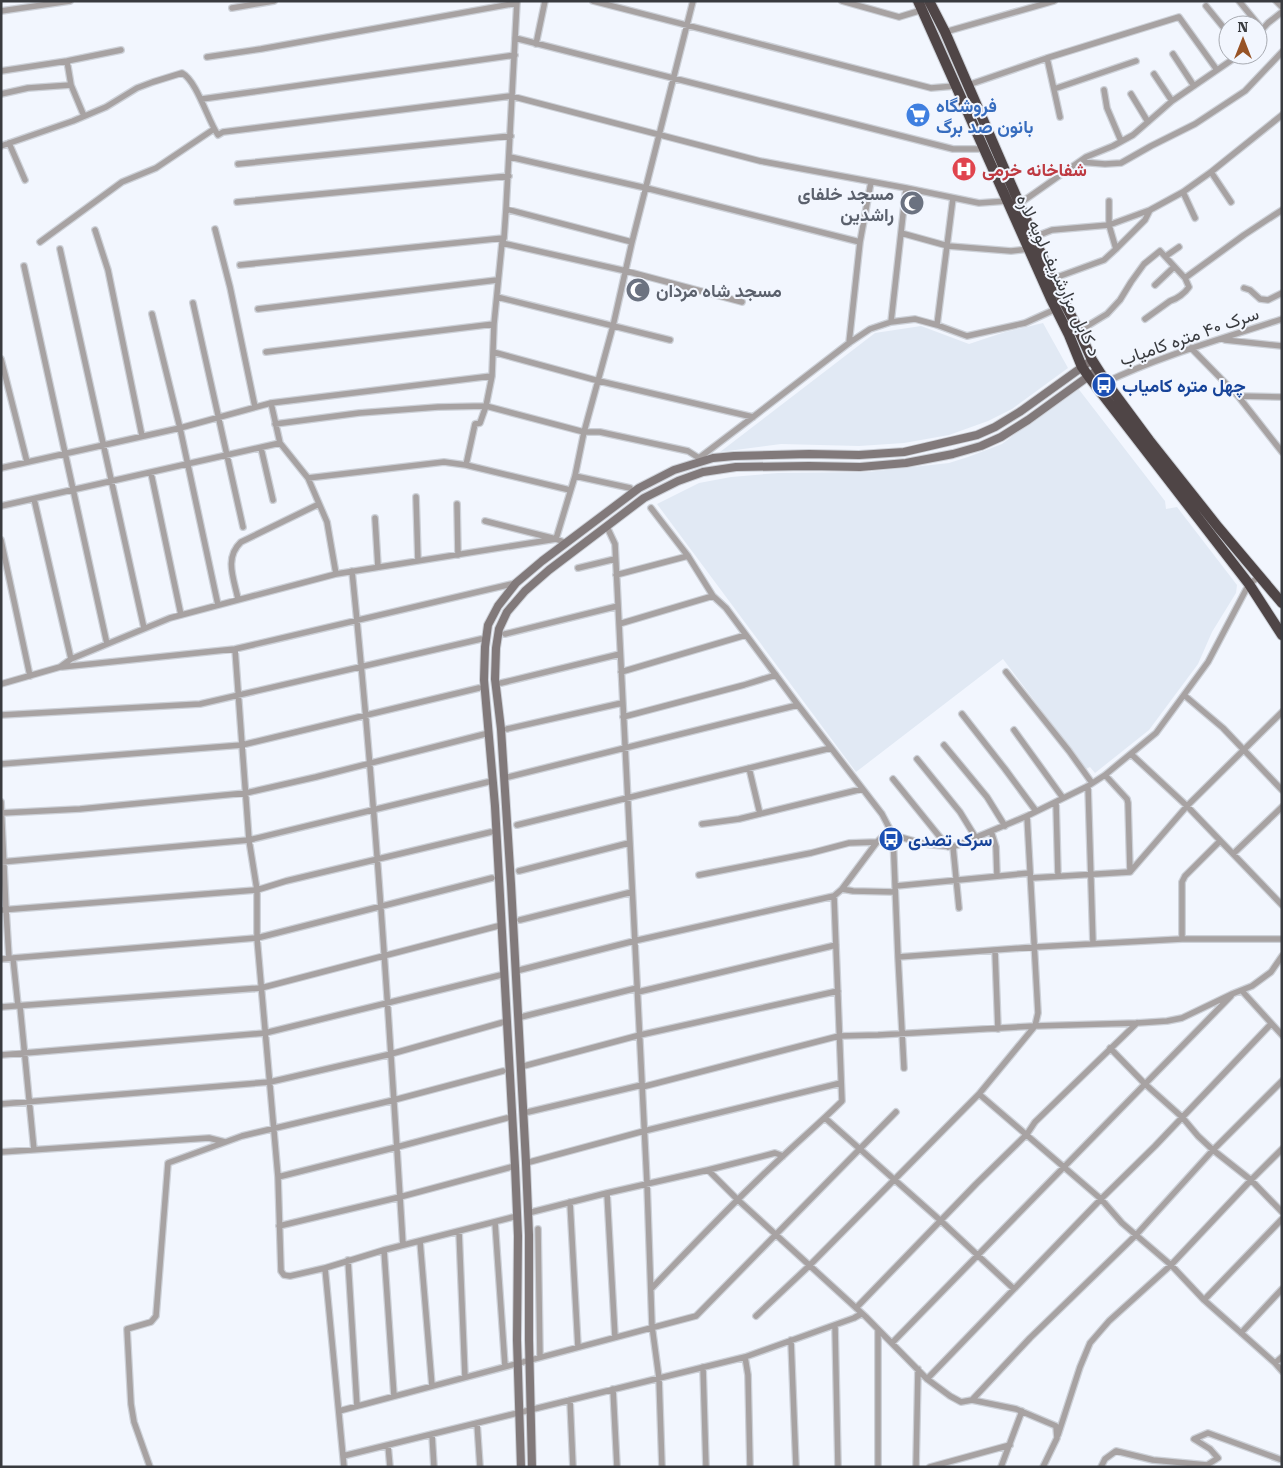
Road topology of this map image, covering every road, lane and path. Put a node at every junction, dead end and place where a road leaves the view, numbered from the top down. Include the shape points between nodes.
1 (70, 1) edge
2 (274, 1) edge
3 (545, 1) edge
4 (593, 1) edge
5 (694, 1) edge
6 (842, 1) edge
7 (929, 1) edge
8 (1054, 1) edge
9 (1238, 1) edge
10 (1276, 1) edge
11 (517, 2) edge
12 (920, 6) edge
13 (1206, 6) dead end
14 (1282, 7) edge
15 (232, 8) dead end
16 (1, 11) edge
17 (1282, 12) edge
18 (1248, 15) edge
19 (1218, 21) edge
20 (688, 25) junction
21 (1268, 25) edge
22 (945, 32) junction
23 (515, 38) junction
24 (536, 44) junction
25 (121, 50) dead end
26 (1282, 52) edge
27 (1173, 54) dead end
28 (514, 55) junction
29 (207, 57) dead end
30 (1047, 58) junction
31 (67, 61) junction
32 (1136, 62) dead end
33 (1224, 65) edge
34 (1217, 70) junction
35 (1, 71) edge
36 (1154, 74) dead end
37 (674, 79) junction
38 (71, 84) junction
39 (968, 85) junction
40 (956, 86) junction
41 (1194, 86) junction
42 (1054, 90) junction
43 (1104, 90) dead end
44 (1, 94) edge
45 (1131, 94) dead end
46 (511, 96) junction
47 (202, 100) junction
48 (1172, 101) junction
49 (1282, 115) edge
50 (84, 116) junction
51 (1060, 117) dead end
52 (1148, 122) junction
53 (214, 129) junction
54 (660, 135) junction
55 (511, 136) junction
56 (1121, 141) junction
57 (9, 143) junction
58 (1, 146) edge
59 (984, 149) junction
60 (510, 157) junction
61 (1080, 162) junction
62 (238, 164) dead end
63 (1211, 172) junction
64 (508, 176) junction
65 (25, 180) dead end
66 (871, 182) junction
67 (646, 188) junction
68 (906, 188) junction
69 (1183, 192) junction
70 (953, 198) junction
71 (1007, 201) junction
72 (1109, 201) dead end
73 (237, 202) dead end
74 (1230, 202) dead end
75 (1019, 204) junction
76 (506, 209) junction
77 (1150, 210) junction
78 (1282, 210) edge
79 (1195, 218) dead end
80 (1109, 225) junction
81 (215, 229) dead end
82 (95, 230) dead end
83 (901, 233) junction
84 (1034, 237) junction
85 (503, 240) junction
86 (40, 242) dead end
87 (632, 242) junction
88 (860, 242) junction
89 (948, 246) junction
90 (1179, 247) dead end
91 (1028, 248) junction
92 (60, 249) dead end
93 (1116, 250) junction
94 (1166, 256) junction
95 (240, 265) dead end
96 (24, 266) dead end
97 (1174, 267) junction
98 (626, 271) junction
99 (1185, 278) junction
100 (1052, 279) junction
101 (497, 280) junction
102 (1155, 285) dead end
103 (1244, 288) dead end
104 (1282, 293) edge
105 (497, 297) junction
106 (742, 302) dead end
107 (193, 303) dead end
108 (258, 309) dead end
109 (1056, 309) junction
110 (152, 314) dead end
111 (1282, 319) edge
112 (1145, 320) dead end
113 (891, 322) junction
114 (494, 324) junction
115 (937, 325) junction
116 (613, 326) junction
117 (1079, 331) junction
118 (1222, 339) junction
119 (670, 340) dead end
120 (849, 343) junction
121 (1282, 346) edge
122 (1191, 348) junction
123 (266, 352) dead end
124 (493, 352) junction
125 (1, 359) edge
126 (1092, 360) junction
127 (1082, 367) junction
128 (1098, 370) junction
129 (492, 376) junction
130 (1089, 377) junction
131 (598, 381) junction
132 (1106, 382) junction
133 (1238, 396) junction
134 (1282, 397) edge
135 (271, 403) junction
136 (486, 406) junction
137 (255, 407) junction
138 (753, 417) junction
139 (218, 418) junction
140 (275, 424) junction
141 (180, 428) junction
142 (584, 432) junction
143 (142, 436) junction
144 (103, 444) junction
145 (280, 444) junction
146 (262, 448) junction
147 (1282, 452) edge
148 (64, 453) junction
149 (227, 456) junction
150 (699, 460) junction
151 (27, 462) junction
152 (188, 464) junction
153 (466, 465) junction
154 (1, 468) edge
155 (151, 473) junction
156 (574, 476) junction
157 (308, 478) junction
158 (111, 482) junction
159 (630, 488) dead end
160 (74, 489) junction
161 (570, 490) junction
162 (416, 497) dead end
163 (34, 499) junction
164 (272, 500) dead end
165 (319, 504) junction
166 (457, 504) dead end
167 (1, 506) edge
168 (651, 508) dead end
169 (376, 518) dead end
170 (485, 522) dead end
171 (244, 527) dead end
172 (607, 527) junction
173 (556, 539) junction
174 (1, 540) edge
175 (566, 543) junction
176 (458, 555) junction
177 (688, 556) junction
178 (615, 559) junction
179 (418, 561) junction
180 (378, 567) junction
181 (578, 568) dead end
182 (352, 571) junction
183 (336, 574) junction
184 (616, 575) junction
185 (1259, 577) junction
186 (516, 583) junction
187 (1249, 584) junction
188 (713, 596) junction
189 (238, 600) junction
190 (1282, 603) edge
191 (218, 604) junction
192 (618, 606) junction
193 (181, 615) junction
194 (357, 620) junction
195 (619, 624) junction
196 (144, 628) junction
197 (505, 634) dead end
198 (746, 635) junction
199 (1282, 635) edge
200 (481, 639) dead end
201 (107, 644) junction
202 (235, 649) junction
203 (620, 654) junction
204 (71, 659) junction
205 (60, 667) junction
206 (362, 668) junction
207 (621, 672) junction
208 (1006, 672) dead end
209 (776, 675) junction
210 (30, 676) junction
211 (501, 683) dead end
212 (1, 684) edge
213 (479, 688) dead end
214 (239, 695) junction
215 (1184, 695) junction
216 (622, 703) junction
217 (798, 705) junction
218 (1282, 712) edge
219 (962, 714) dead end
220 (1, 715) edge
221 (366, 715) junction
222 (623, 718) junction
223 (507, 729) dead end
224 (1014, 730) dead end
225 (485, 734) dead end
226 (242, 745) junction
227 (944, 745) dead end
228 (625, 748) junction
229 (831, 748) junction
230 (1245, 750) junction
231 (1131, 754) junction
232 (917, 758) dead end
233 (370, 763) junction
234 (1, 764) edge
235 (749, 768) junction
236 (1105, 775) junction
237 (508, 778) dead end
238 (893, 779) dead end
239 (488, 782) dead end
240 (1090, 785) junction
241 (862, 789) junction
242 (1282, 790) edge
243 (246, 792) junction
244 (627, 798) junction
245 (1064, 798) junction
246 (1, 802) edge
247 (1056, 802) junction
248 (495, 806) junction
249 (506, 806) junction
250 (1187, 806) junction
251 (1282, 807) edge
252 (374, 810) junction
253 (1036, 811) junction
254 (2, 813) edge
255 (760, 814) junction
256 (1026, 816) junction
257 (702, 824) dead end
258 (516, 825) dead end
259 (1005, 826) junction
260 (991, 831) junction
261 (491, 832) dead end
262 (893, 835) junction
263 (976, 838) junction
264 (249, 840) junction
265 (1220, 841) junction
266 (877, 842) junction
267 (629, 843) junction
268 (951, 847) junction
269 (1233, 854) junction
270 (377, 859) junction
271 (2, 862) edge
272 (519, 871) dead end
273 (1130, 872) junction
274 (1092, 874) junction
275 (699, 875) dead end
276 (997, 876) junction
277 (1031, 876) junction
278 (1058, 876) junction
279 (492, 878) dead end
280 (956, 879) junction
281 (842, 889) junction
282 (895, 889) junction
283 (257, 890) junction
284 (632, 892) junction
285 (834, 896) junction
286 (1282, 905) edge
287 (381, 906) junction
288 (959, 908) dead end
289 (3, 910) edge
290 (520, 920) dead end
291 (498, 926) dead end
292 (257, 938) junction
293 (1282, 938) edge
294 (1182, 939) junction
295 (634, 941) junction
296 (1093, 943) junction
297 (836, 945) junction
298 (1035, 947) junction
299 (995, 950) junction
300 (384, 956) junction
301 (898, 956) junction
302 (1282, 956) edge
303 (11, 958) junction
304 (1, 959) edge
305 (516, 971) junction
306 (505, 974) junction
307 (261, 988) junction
308 (638, 990) junction
309 (838, 991) junction
310 (1242, 991) junction
311 (1232, 994) junction
312 (388, 1004) junction
313 (19, 1006) junction
314 (1, 1007) edge
315 (521, 1017) dead end
316 (504, 1022) dead end
317 (1137, 1023) junction
318 (1271, 1024) junction
319 (1035, 1026) junction
320 (998, 1029) junction
321 (265, 1033) junction
322 (902, 1033) junction
323 (640, 1035) junction
324 (1282, 1035) edge
325 (839, 1036) junction
326 (1110, 1048) junction
327 (25, 1053) junction
328 (391, 1054) junction
329 (1, 1055) edge
330 (524, 1066) dead end
331 (904, 1068) dead end
332 (503, 1071) dead end
333 (1282, 1081) edge
334 (270, 1082) junction
335 (841, 1083) junction
336 (1145, 1084) junction
337 (642, 1086) junction
338 (979, 1094) junction
339 (394, 1100) junction
340 (28, 1102) junction
341 (1, 1104) edge
342 (528, 1112) dead end
343 (896, 1112) dead end
344 (1182, 1117) junction
345 (507, 1118) dead end
346 (825, 1118) junction
347 (273, 1129) junction
348 (644, 1131) junction
349 (1026, 1134) junction
350 (224, 1142) junction
351 (397, 1148) junction
352 (860, 1148) junction
353 (1282, 1149) edge
354 (34, 1150) junction
355 (1213, 1150) junction
356 (1, 1152) edge
357 (783, 1156) junction
358 (526, 1163) junction
359 (515, 1166) junction
360 (1064, 1168) junction
361 (708, 1170) junction
362 (278, 1177) junction
363 (894, 1180) junction
364 (1251, 1180) junction
365 (647, 1183) junction
366 (606, 1193) junction
367 (400, 1197) junction
368 (1101, 1199) junction
369 (738, 1200) junction
370 (570, 1202) junction
371 (1282, 1212) edge
372 (528, 1213) junction
373 (517, 1216) junction
374 (1282, 1219) edge
375 (941, 1221) junction
376 (495, 1222) junction
377 (279, 1226) junction
378 (538, 1229) dead end
379 (459, 1231) junction
380 (775, 1234) junction
381 (1136, 1235) junction
382 (420, 1241) junction
383 (403, 1245) junction
384 (384, 1250) junction
385 (979, 1256) junction
386 (348, 1260) junction
387 (1171, 1264) junction
388 (809, 1266) junction
389 (325, 1268) junction
390 (651, 1289) junction
391 (1014, 1289) junction
392 (1282, 1289) edge
393 (1204, 1300) junction
394 (856, 1308) junction
395 (861, 1314) junction
396 (756, 1316) dead end
397 (835, 1325) junction
398 (652, 1326) junction
399 (878, 1330) junction
400 (1241, 1333) junction
401 (616, 1337) junction
402 (791, 1340) junction
403 (892, 1343) junction
404 (578, 1347) junction
405 (540, 1357) junction
406 (745, 1357) junction
407 (1282, 1357) edge
408 (529, 1360) junction
409 (518, 1363) junction
410 (1275, 1364) junction
411 (505, 1366) junction
412 (703, 1367) junction
413 (918, 1369) junction
414 (1282, 1371) edge
415 (465, 1377) junction
416 (659, 1378) junction
417 (927, 1378) junction
418 (432, 1386) junction
419 (613, 1390) junction
420 (394, 1396) junction
421 (570, 1400) junction
422 (972, 1400) junction
423 (357, 1406) junction
424 (530, 1410) junction
425 (339, 1411) junction
426 (1022, 1411) junction
427 (519, 1413) junction
428 (477, 1423) junction
429 (432, 1434) junction
430 (1057, 1438) junction
431 (388, 1445) junction
432 (1010, 1445) junction
433 (344, 1456) junction
434 (1153, 1460) junction
435 (1282, 1460) edge
436 (150, 1467) edge
437 (344, 1467) edge
438 (390, 1467) edge
439 (434, 1467) edge
440 (480, 1467) edge
441 (520, 1467) edge
442 (532, 1467) edge
443 (573, 1467) edge
444 (617, 1467) edge
445 (662, 1467) edge
446 (706, 1467) edge
447 (750, 1467) edge
448 (796, 1467) edge
449 (838, 1467) edge
450 (878, 1467) edge
451 (916, 1467) edge
452 (930, 1467) edge
453 (1002, 1467) edge
454 (1043, 1467) edge
455 (1101, 1467) edge
456 (1174, 1467) edge

1 - 16 street
2 - 15 street
3 - 24 street
4 - 20 street
5 - 20 street
6 - 12 street via 899,17
7 - 22 highway, د کابل مزارشریف لویه لاره
8 - 22 street
9 - 18 street
10 - 14 street
11 - 23 street
11 - 29 street
12 - 40 highway, د کابل مزارشریف لویه لاره
13 - 19 street
17 - 21 street
20 - 37 street
20 - 40 street via 931,88
22 - 39 highway, د کابل مزارشریف لویه لاره
23 - 24 street
23 - 28 street
24 - 37 street
25 - 31 street
26 - 61 street via 1245,91 1195,124 1121,163
27 - 41 street
28 - 46 street
28 - 47 street
30 - 34 street via 1179,17
30 - 39 street
30 - 42 street
31 - 35 street
31 - 38 street
32 - 42 street
33 - 34 street
34 - 41 street
36 - 48 street
37 - 54 street
37 - 59 street via 953,149
38 - 44 street
38 - 50 street
39 - 75 highway, د کابل مزارشریف لویه لاره
40 - 59 highway, د کابل مزارشریف لویه لاره
41 - 48 street
42 - 51 street
43 - 56 street via 1106,108
45 - 52 street
46 - 53 street via 218,135
46 - 54 street
46 - 55 street
47 - 50 street via 186,76 178,74 137,88
47 - 53 street
48 - 52 street
49 - 63 street
50 - 57 street
52 - 56 street
53 - 86 street via 156,168 122,182
54 - 66 street via 760,161
54 - 67 street
55 - 60 street
55 - 62 street
56 - 61 street
57 - 58 street
57 - 65 street
59 - 71 highway, د کابل مزارشریف لویه لاره
60 - 64 street
60 - 67 street
61 - 75 street
63 - 69 street
63 - 74 street
64 - 73 street
64 - 76 street
66 - 68 street
66 - 88 street
67 - 87 street
67 - 88 street
68 - 70 street
68 - 83 street
69 - 77 street
69 - 79 street
70 - 71 street via 979,203
70 - 89 street
71 - 91 highway, د کابل مزارشریف لویه لاره
72 - 80 street
75 - 84 highway, د کابل مزارشریف لویه لاره
76 - 85 street
76 - 87 street
77 - 80 street
77 - 93 street
78 - 99 street
80 - 84 street via 1052,230
80 - 93 street
81 - 137 street
82 - 143 street via 108,270
83 - 89 street
83 - 113 street
84 - 100 highway, د کابل مزارشریف لویه لاره
85 - 95 street
85 - 98 street
85 - 101 street
87 - 98 street
88 - 120 street
89 - 91 street via 1011,251
89 - 115 street
90 - 94 street
91 - 109 highway, د کابل مزارشریف لویه لاره
92 - 144 street
93 - 100 street via 1104,260
94 - 97 street
94 - 117 street via 1158,252 1144,264 1107,314
96 - 148 street
97 - 99 street
97 - 102 street
98 - 106 street
98 - 116 street
99 - 112 street via 1189,287 1187,291
100 - 117 highway, د کابل مزارشریف لویه لاره
101 - 105 street
101 - 108 street
103 - 104 street via 1260,299 1268,300
105 - 114 street
105 - 116 street
107 - 139 street
109 - 115 street via 1024,323 967,336
109 - 127 highway, د کابل مزارشریف لویه لاره
110 - 141 street
111 - 118 street, سرک ۴۰ متره کامیاب
113 - 115 street via 915,318
113 - 120 street via 870,329
114 - 123 street
114 - 124 street
116 - 119 street
116 - 131 street
117 - 126 highway, د کابل مزارشریف لویه لاره
118 - 121 street
118 - 122 street, سرک ۴۰ متره کامیاب
120 - 138 street
122 - 132 street, سرک ۴۰ متره کامیاب
122 - 133 street
124 - 129 street
124 - 131 street
125 - 151 street
126 - 127 main road
126 - 128 highway, د کابل مزارشریف لویه لاره
127 - 130 highway, د کابل مزارشریف لویه لاره
127 - 150 main road via 995,427 950,442 904,452 754,455
128 - 130 main road
128 - 132 highway, د کابل مزارشریف لویه لاره
129 - 135 street
129 - 136 street
130 - 172 main road via 1028,420 981,446 906,463 715,470 661,488
130 - 187 highway, د کابل مزارشریف لویه لاره
131 - 138 street
131 - 142 street
132 - 185 highway, د کابل مزارشریف لویه لاره via 1188,491
133 - 134 street
133 - 147 street
135 - 137 street
135 - 140 street
136 - 140 street via 438,407
136 - 142 street
136 - 153 street via 480,423 474,424
137 - 139 street
138 - 150 street
139 - 141 street
139 - 149 street
140 - 145 street
141 - 143 street
141 - 152 street
142 - 150 street via 600,432 680,449
142 - 156 street
143 - 144 street
144 - 148 street
144 - 158 street
145 - 146 street
145 - 157 street
146 - 149 street
146 - 164 street
148 - 151 street
148 - 160 street
149 - 152 street
149 - 171 street
150 - 175 main road via 638,488
151 - 154 street
152 - 155 street
152 - 191 street
153 - 157 street via 444,462
153 - 161 street
155 - 158 street
155 - 193 street
156 - 159 street
156 - 161 street
157 - 165 street
158 - 160 street
158 - 196 street
160 - 163 street
160 - 201 street
161 - 173 street
162 - 179 street
163 - 167 street
163 - 204 street
165 - 183 street via 327,522
165 - 189 street via 234,548 231,567
166 - 176 street
168 - 177 street
169 - 180 street
170 - 173 street
172 - 178 street via 615,544
172 - 249 main road via 525,591 507,612 499,629 495,679
173 - 175 street
173 - 176 street
174 - 210 street
175 - 186 main road
176 - 179 street
177 - 184 street
177 - 188 street
178 - 181 street
178 - 184 street
179 - 180 street
180 - 182 street
182 - 183 street
182 - 194 street
183 - 189 street
184 - 192 street
185 - 187 street
185 - 190 highway, د کابل مزارشریف لویه لاره
186 - 194 street
186 - 248 main road via 488,625 485,647 484,680
187 - 199 highway, د کابل مزارشریف لویه لاره
187 - 215 street via 1208,662
188 - 195 street
188 - 198 street
189 - 191 street
191 - 193 street
192 - 195 street
192 - 197 street
193 - 196 street
194 - 202 street
194 - 206 street
195 - 203 street
196 - 201 street
198 - 207 street
198 - 209 street
200 - 206 street
201 - 204 street
202 - 205 street
202 - 214 street
203 - 207 street
203 - 211 street
204 - 205 street
205 - 210 street
206 - 214 street
206 - 221 street
207 - 216 street
208 - 240 street via 1069,751
209 - 217 street
209 - 222 street
210 - 212 street
213 - 221 street
214 - 220 street via 200,704
214 - 226 street
215 - 230 street
215 - 231 street via 1156,733
216 - 222 street
216 - 223 street
217 - 228 street
217 - 229 street
218 - 230 street
219 - 253 street
221 - 226 street
221 - 233 street
222 - 228 street
224 - 245 street
225 - 233 street
226 - 234 street
226 - 243 street
227 - 259 street via 987,797
228 - 237 street
228 - 244 street
229 - 235 street
229 - 241 street
230 - 242 street
230 - 250 street
231 - 236 street
231 - 250 street
232 - 263 street via 960,812
233 - 243 street
233 - 252 street
235 - 244 street
235 - 255 street
236 - 240 street
236 - 273 street via 1127,799
238 - 268 street
239 - 252 street
240 - 245 street
240 - 274 street
241 - 255 street
241 - 262 street via 882,814
243 - 254 street via 80,809
243 - 264 street
244 - 258 street
244 - 267 street
245 - 247 street
246 - 254 street
247 - 253 street
247 - 278 street
248 - 249 main road
248 - 306 main road
249 - 305 main road
250 - 265 street
250 - 273 street
251 - 269 street
252 - 264 street
252 - 270 street
253 - 256 street
254 - 271 street
255 - 257 street
256 - 259 street
256 - 277 street
259 - 260 street
260 - 263 street
260 - 276 street via 996,847
261 - 270 street
262 - 266 street via 883,836
262 - 268 street
262 - 282 street
263 - 268 street
264 - 271 street
264 - 283 street
265 - 269 street
265 - 294 street via 1182,882
266 - 275 street via 849,843 811,854
266 - 281 street
267 - 272 street
267 - 284 street
268 - 280 street
269 - 286 street
270 - 283 street
270 - 287 street
271 - 289 street
273 - 274 street
274 - 278 street
274 - 296 street
276 - 277 street
276 - 280 street
277 - 278 street
277 - 298 street
279 - 287 street
280 - 282 street
280 - 288 street
281 - 282 street
281 - 285 street
282 - 301 street
283 - 289 street
283 - 292 street
284 - 290 street
284 - 295 street
285 - 295 street
285 - 297 street
287 - 292 street
287 - 300 street
289 - 303 street
291 - 300 street
292 - 303 street
292 - 307 street
293 - 294 street
294 - 296 street
295 - 305 street
295 - 308 street
296 - 298 street
297 - 308 street
297 - 309 street
298 - 299 street
298 - 319 street via 1038,1013
299 - 301 street
299 - 320 street
300 - 307 street
300 - 312 street
301 - 322 street
302 - 310 street via 1271,972
303 - 304 street
303 - 313 street
305 - 358 main road
306 - 312 street
306 - 359 main road
307 - 313 street
307 - 321 street
308 - 315 street
308 - 323 street
309 - 323 street
309 - 325 street
310 - 311 street
310 - 318 street
311 - 317 street via 1182,1018
311 - 336 street
312 - 321 street
312 - 328 street
313 - 314 street
313 - 327 street
316 - 328 street
317 - 319 street
317 - 326 street
318 - 324 street
318 - 344 street
319 - 320 street
319 - 338 street
320 - 322 street
321 - 327 street
321 - 334 street
322 - 325 street
322 - 331 street
323 - 330 street
323 - 337 street
325 - 335 street
325 - 337 street
326 - 336 street
326 - 349 street
327 - 329 street
327 - 340 street
328 - 334 street
328 - 339 street
332 - 339 street
333 - 355 street
334 - 340 street
334 - 347 street
335 - 346 street via 842,1101
335 - 348 street
336 - 344 street
336 - 360 street
337 - 342 street
337 - 348 street
338 - 349 street
338 - 363 street
339 - 347 street
339 - 351 street
340 - 341 street
340 - 354 street
343 - 352 street
344 - 355 street
344 - 368 street
345 - 351 street
346 - 352 street
346 - 357 street
347 - 350 street
347 - 362 street
348 - 358 street
348 - 365 street
349 - 360 street
349 - 375 street
350 - 354 street via 210,1138
350 - 436 street via 168,1164 156,1316 151,1322 127,1328 134,1422
351 - 362 street
351 - 367 street
352 - 363 street
352 - 380 street
353 - 364 street
354 - 356 street
355 - 364 street
355 - 381 street
357 - 361 street via 774,1153
357 - 369 street
358 - 372 main road
359 - 367 street
359 - 373 main road
360 - 368 street
360 - 385 street
361 - 365 street
361 - 369 street
362 - 377 street
363 - 375 street
363 - 388 street
364 - 371 street
364 - 387 street
365 - 366 street
365 - 390 street
366 - 370 street
366 - 401 street
367 - 377 street
367 - 383 street
368 - 381 street
368 - 391 street
369 - 380 street
369 - 390 street
370 - 372 street
370 - 404 street
372 - 408 main road
373 - 376 street
373 - 409 main road
374 - 393 street
375 - 385 street
375 - 394 street
376 - 379 street
376 - 411 street
377 - 389 street via 281,1271 284,1275
378 - 405 street
379 - 382 street
379 - 415 street
380 - 388 street
380 - 398 street via 696,1316
381 - 387 street
381 - 422 street
382 - 383 street
382 - 418 street
383 - 384 street
384 - 386 street
384 - 420 street
385 - 391 street
385 - 403 street
386 - 389 street
386 - 423 street
387 - 393 street
387 - 430 street via 1090,1343
388 - 394 street
388 - 396 street
389 - 425 street
390 - 398 street
391 - 417 street
392 - 400 street
393 - 400 street
394 - 395 street
395 - 397 street
395 - 399 street
397 - 402 street
397 - 449 street
398 - 401 street
398 - 416 street
399 - 403 street
399 - 450 street
400 - 410 street
401 - 404 street
402 - 406 street
402 - 448 street
403 - 413 street
404 - 405 street
405 - 408 street
406 - 412 street
406 - 447 street
407 - 410 street
408 - 409 street
408 - 424 main road
409 - 411 street
409 - 427 main road
410 - 414 street
411 - 415 street
412 - 416 street
412 - 446 street
413 - 417 street
413 - 451 street
415 - 418 street
416 - 419 street
416 - 445 street
417 - 422 street via 961,1402
418 - 420 street
419 - 421 street
419 - 444 street
420 - 423 street
421 - 424 street
421 - 443 street
422 - 426 street
423 - 425 street
424 - 427 street
424 - 442 main road
425 - 433 street
426 - 430 street via 1056,1426
426 - 432 street
427 - 428 street
427 - 441 main road
428 - 429 street
428 - 440 street
429 - 431 street
429 - 439 street
430 - 454 street
431 - 433 street
431 - 438 street
432 - 452 street
432 - 453 street
433 - 437 street
434 - 435 street via 1207,1465 1218,1458 1210,1448 1194,1439 1208,1433
434 - 455 street via 1116,1451
434 - 456 street

